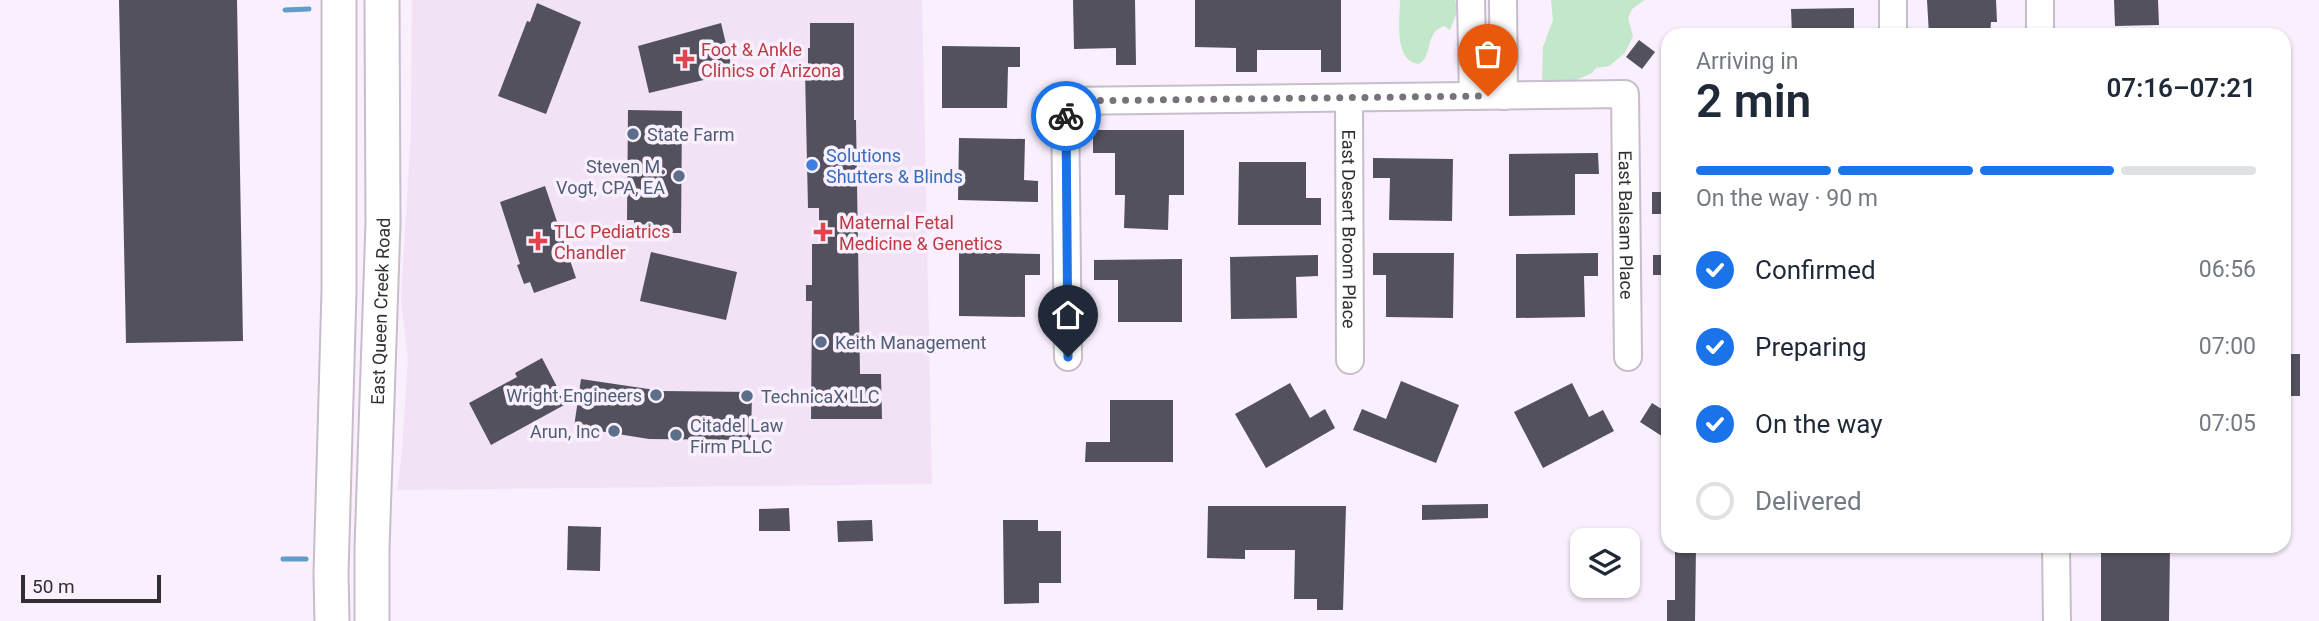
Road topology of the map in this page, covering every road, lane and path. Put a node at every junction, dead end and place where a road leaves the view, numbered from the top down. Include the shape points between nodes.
1 (339, 0) edge
2 (382, 0) edge
3 (1471, 0) edge
4 (1503, 0) edge
5 (1893, 0) edge
6 (2040, 0) edge
7 (1893, 28) edge
8 (2040, 28) edge
9 (1473, 96) junction
10 (1504, 96) junction
11 (1349, 99) junction
12 (1068, 357) dead end
13 (1628, 357) dead end
14 (1350, 360) dead end
15 (2056, 553) edge
16 (332, 621) edge
17 (372, 621) edge
18 (2057, 621) edge

1 - 16 main road
2 - 17 main road, East Queen Creek Road via 383,200
3 - 9 street
4 - 10 street
5 - 7 street
6 - 8 street
9 - 10 street
9 - 11 street
10 - 13 street, East Balsam Place via 1625,94
11 - 12 street via 1065,101
11 - 14 street, East Desert Broom Place
15 - 18 street

